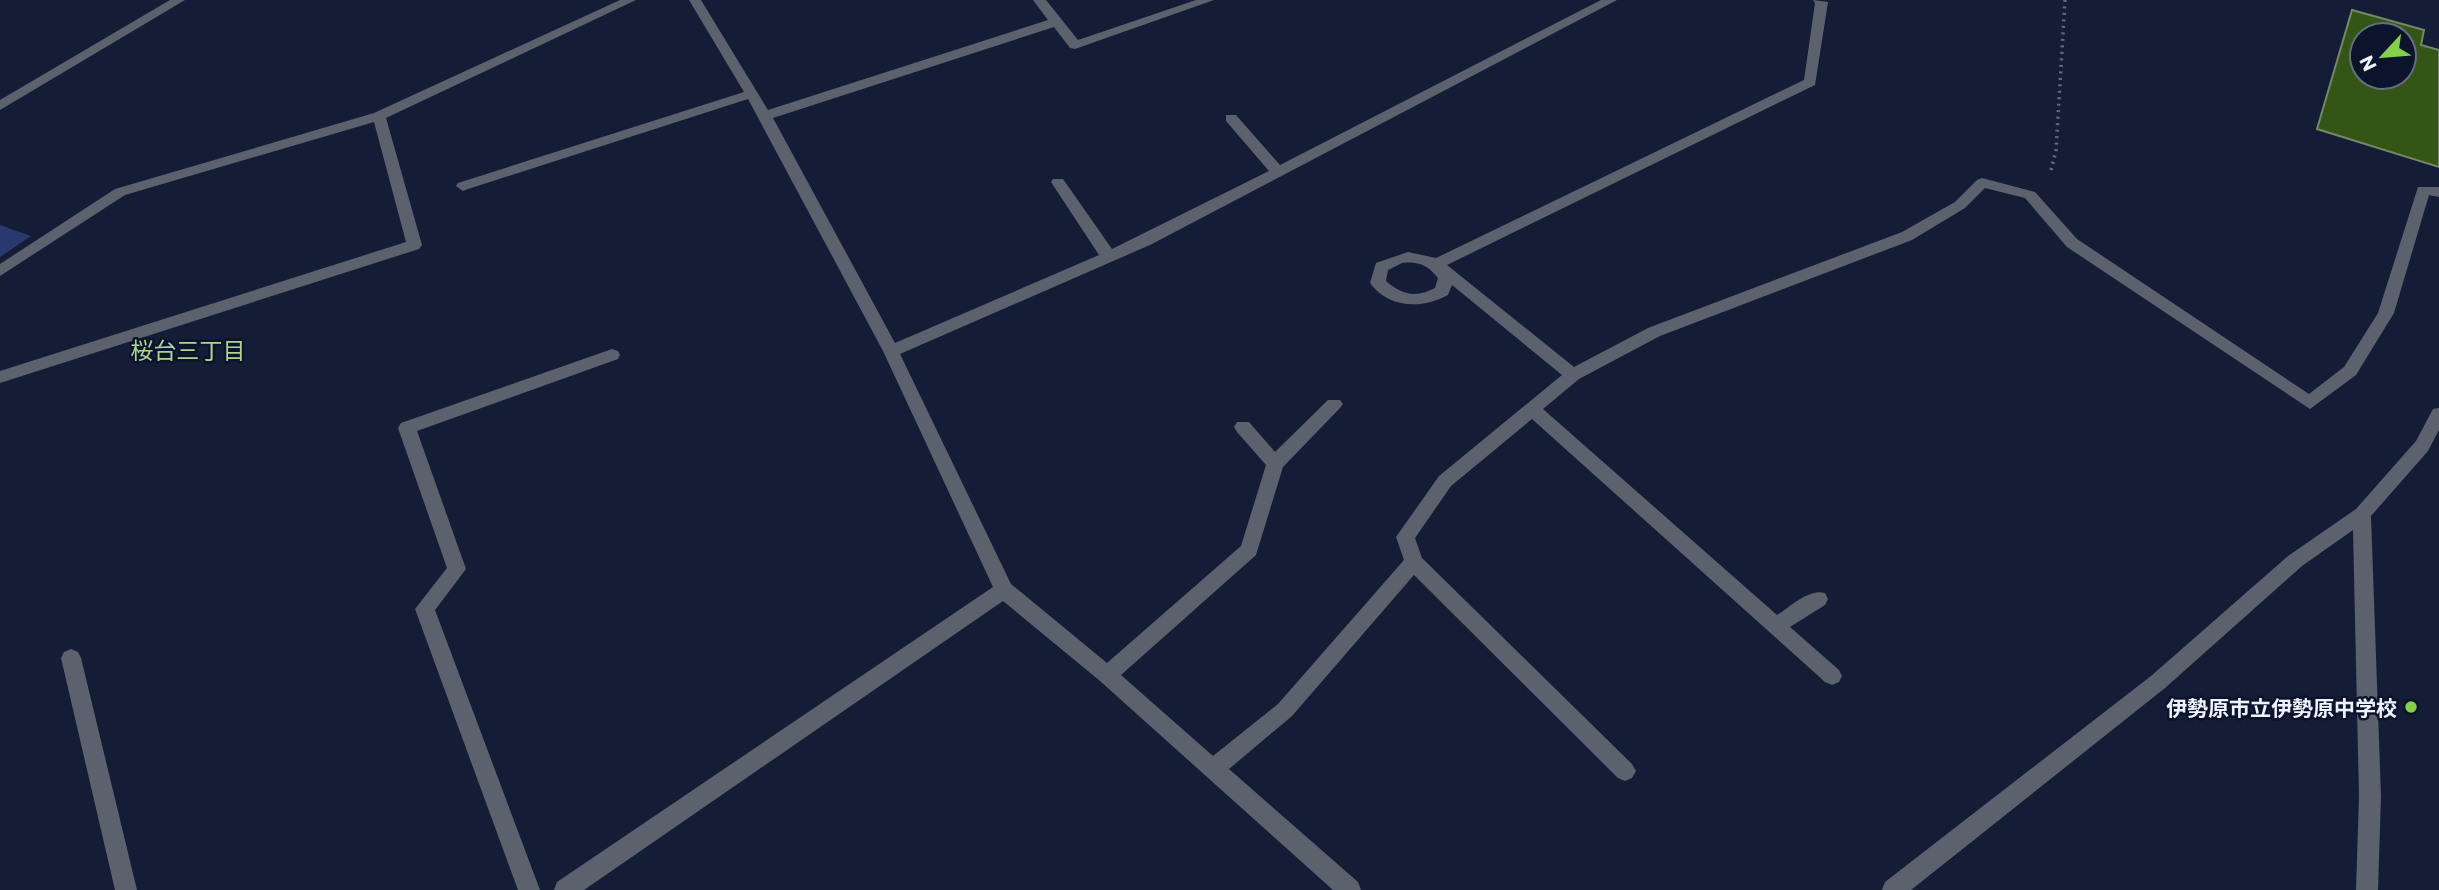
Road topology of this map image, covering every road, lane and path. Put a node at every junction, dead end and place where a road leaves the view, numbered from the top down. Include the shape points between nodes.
1 (179, 0) edge
2 (630, 0) edge
3 (695, 0) edge
4 (1039, 0) edge
5 (1208, 0) edge
6 (1611, 0) edge
7 (1819, 0) edge
8 (2065, 0) edge
9 (1055, 22) junction
10 (751, 94) junction
11 (0, 106) edge
12 (379, 116) junction
13 (765, 116) junction
14 (1231, 118) dead end
15 (1278, 172) junction
16 (1058, 181) dead end
17 (463, 186) dead end
18 (2439, 192) edge
19 (2030, 195) junction
20 (1108, 256) junction
21 (0, 271) edge
22 (891, 351) junction
23 (612, 355) dead end
24 (1573, 375) junction
25 (0, 377) edge
26 (1334, 404) dead end
27 (1532, 409) junction
28 (2439, 414) edge
29 (1243, 427) dead end
30 (1275, 464) junction
31 (2362, 514) junction
32 (1414, 562) junction
33 (1004, 590) junction
34 (1818, 599) dead end
35 (1775, 625) junction
36 (71, 658) dead end
37 (1107, 675) junction
38 (1832, 676) dead end
39 (1213, 769) junction
40 (1625, 771) dead end
41 (126, 890) edge
42 (529, 890) edge
43 (565, 890) edge
44 (1350, 890) edge
45 (1893, 890) edge
46 (2367, 890) edge

1 - 11 street
2 - 12 street
3 - 10 street
4 - 9 street
5 - 9 street via 1075,45
6 - 15 street
7 - 24 street via 1810,82 1436,264
8 - 19 path via 2056,151 2048,181
9 - 13 street
10 - 13 street
10 - 17 street
12 - 21 street via 120,192
12 - 25 street via 414,245
13 - 22 street
14 - 15 street
15 - 20 street
16 - 20 street
18 - 19 street via 2423,190 2386,313 2350,371 2310,403 2072,243
19 - 24 street via 1982,183 1960,205 1907,236 1654,332
20 - 22 street
22 - 33 street
23 - 42 street via 407,428 457,569 425,608
24 - 27 street
26 - 30 street
27 - 32 street via 1445,481 1405,537
27 - 35 street
28 - 31 street via 2422,446
29 - 30 street
30 - 37 street via 1249,550
31 - 45 street via 2295,561 2158,682
31 - 46 street via 2370,796
32 - 39 street via 1285,710
32 - 40 street
33 - 37 street
33 - 43 street
34 - 35 street
35 - 38 street
36 - 41 street
37 - 39 street
39 - 44 street

